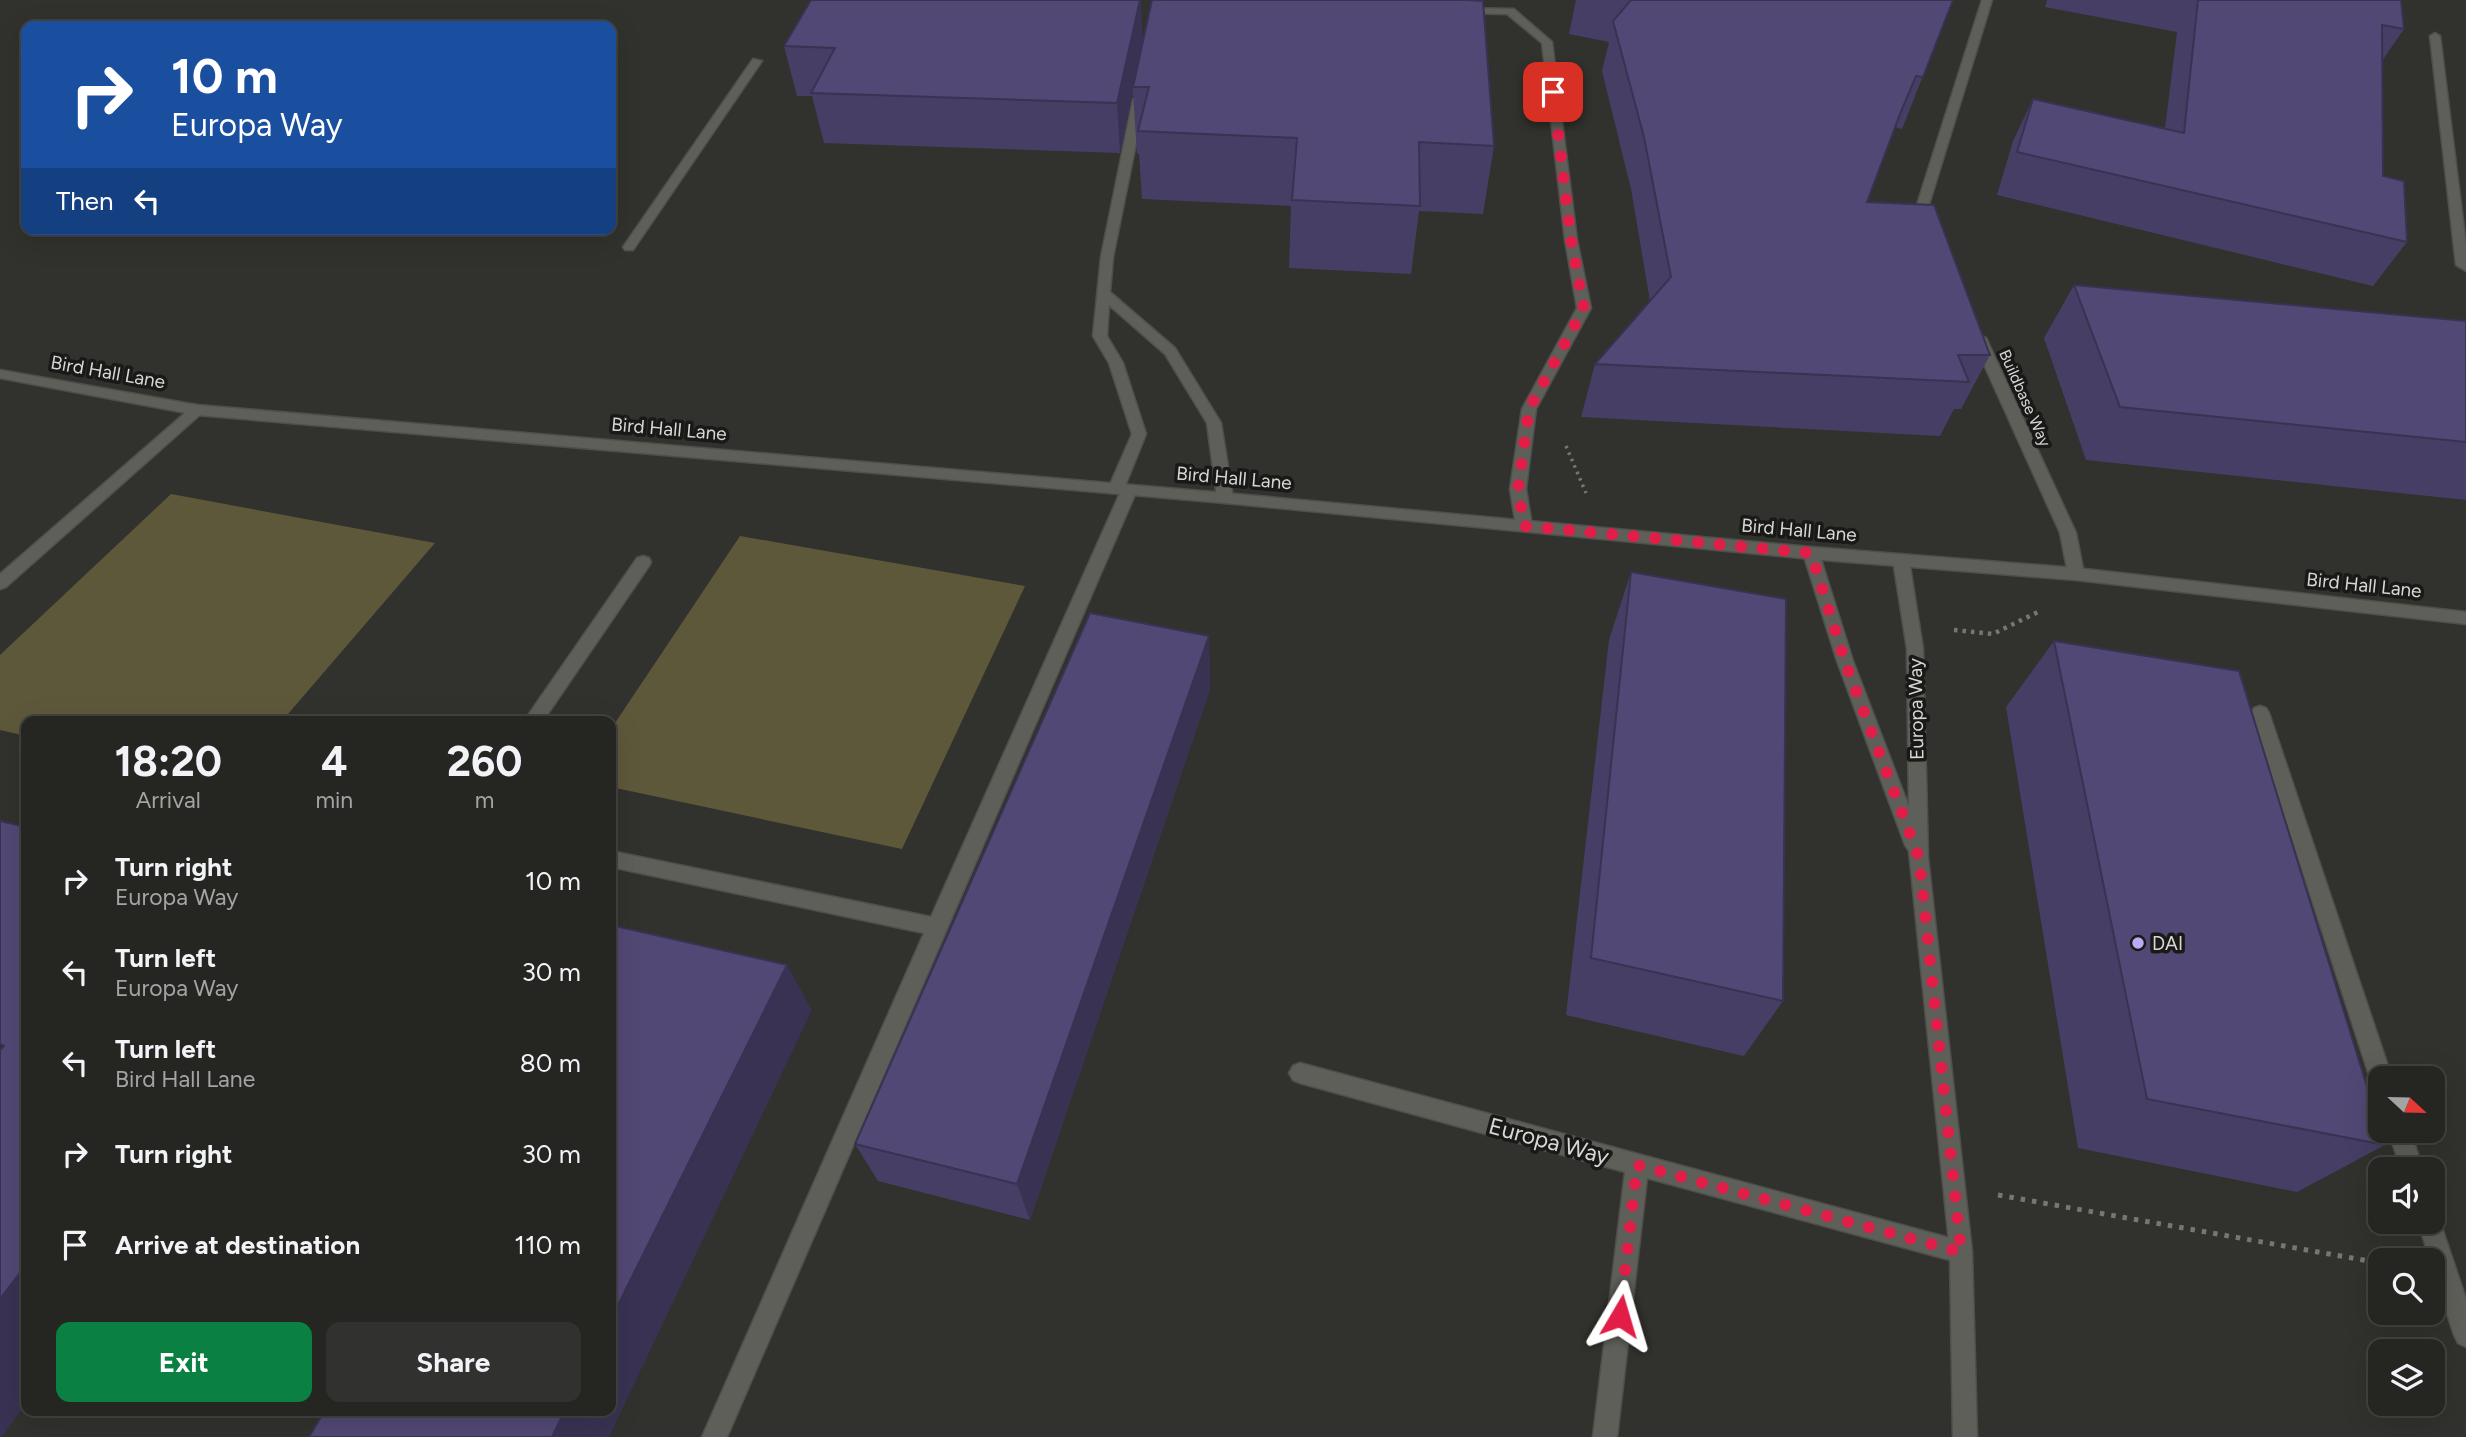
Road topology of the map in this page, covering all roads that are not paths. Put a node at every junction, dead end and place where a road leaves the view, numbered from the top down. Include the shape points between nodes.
1 (1987, 0) edge
2 (1443, 9) edge
3 (2435, 36) dead end
4 (757, 61) dead end
5 (1143, 81) edge
6 (1932, 234) edge
7 (629, 247) dead end
8 (2466, 267) edge
9 (1103, 292) junction
10 (1972, 323) edge
11 (0, 374) edge
12 (197, 410) junction
13 (1123, 489) junction
14 (1225, 498) junction
15 (1524, 526) junction
16 (1811, 553) junction
17 (1901, 560) junction
18 (643, 562) dead end
19 (2076, 574) junction
20 (0, 583) edge
21 (2466, 618) edge
22 (2260, 713) dead end
23 (536, 716) edge
24 (1919, 858) junction
25 (616, 860) edge
26 (935, 927) junction
27 (2378, 1066) edge
28 (1300, 1073) dead end
29 (1637, 1165) junction
30 (2433, 1234) edge
31 (1961, 1252) junction
32 (2466, 1335) edge
33 (714, 1437) edge
34 (1605, 1437) edge
35 (1965, 1437) edge

1 - 6 street via 1921,211
2 - 15 street via 1510,11 1547,42 1571,240 1584,308 1529,409 1518,489
3 - 8 street via 2462,265
4 - 7 street
5 - 9 street
9 - 13 street via 1100,336 1116,363 1139,434
9 - 14 street via 1170,351 1214,423
10 - 19 street, Buildbase Way via 2068,533
11 - 12 street, Bird Hall Lane
12 - 13 street, Bird Hall Lane
12 - 20 street
13 - 14 street, Bird Hall Lane
13 - 26 street
14 - 15 street, Bird Hall Lane
15 - 16 street, Bird Hall Lane
16 - 17 street, Bird Hall Lane
16 - 24 street, Europa Way via 1845,662
17 - 19 street, Bird Hall Lane
17 - 24 street, Europa Way via 1915,649
18 - 23 street
19 - 21 street, Bird Hall Lane
22 - 27 street
24 - 31 street, Europa Way
25 - 26 street
26 - 33 street
28 - 29 street, Europa Way
29 - 31 street, Europa Way
29 - 34 street
30 - 32 street
31 - 35 street, Europa Way

